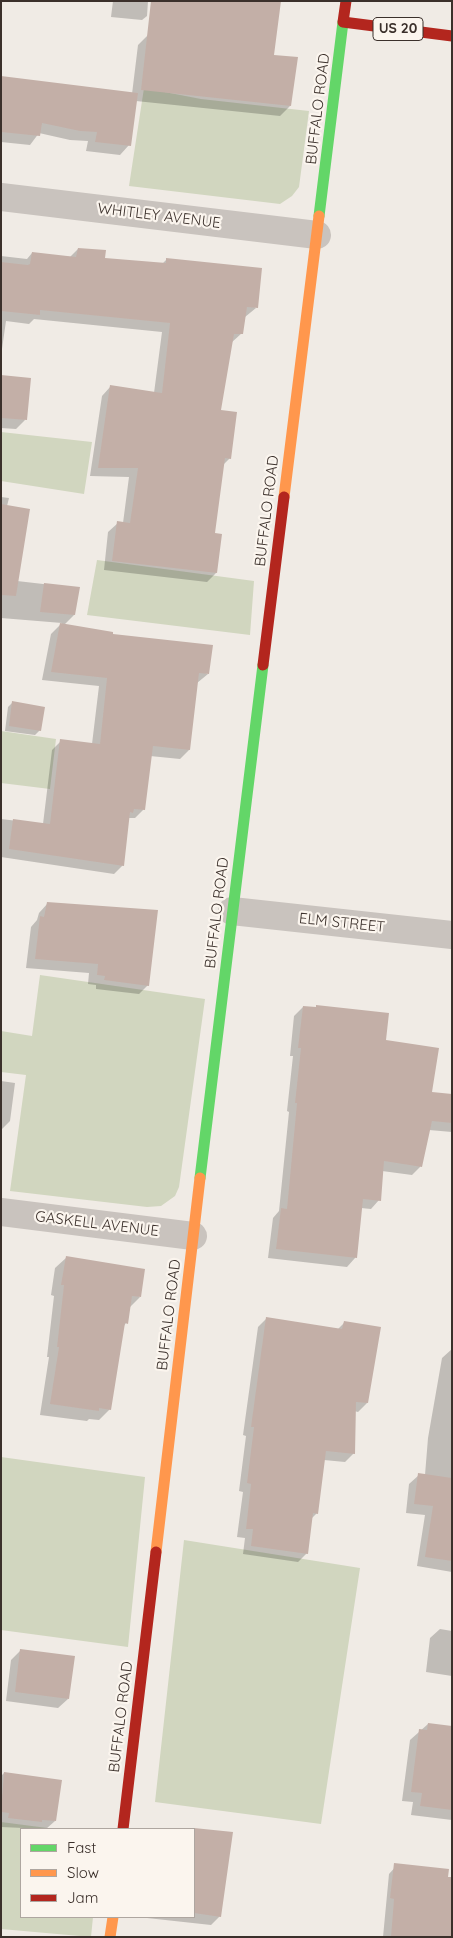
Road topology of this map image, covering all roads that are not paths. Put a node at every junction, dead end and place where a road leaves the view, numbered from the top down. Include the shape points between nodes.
1 (346, 1) edge
2 (343, 22) junction
3 (452, 36) edge
4 (1, 197) edge
5 (317, 235) junction
6 (232, 911) junction
7 (452, 935) edge
8 (1, 1212) edge
9 (193, 1236) junction
10 (123, 1828) edge
11 (113, 1918) edge
12 (110, 1937) edge

1 - 2 main road, BUFFALO ROAD
2 - 3 main road, US 20
2 - 5 main road, BUFFALO ROAD
4 - 5 street, WHITLEY AVENUE
5 - 6 main road, BUFFALO ROAD
6 - 7 street, ELM STREET
6 - 9 main road, BUFFALO ROAD
8 - 9 street, GASKELL AVENUE
9 - 10 main road, BUFFALO ROAD
11 - 12 main road

